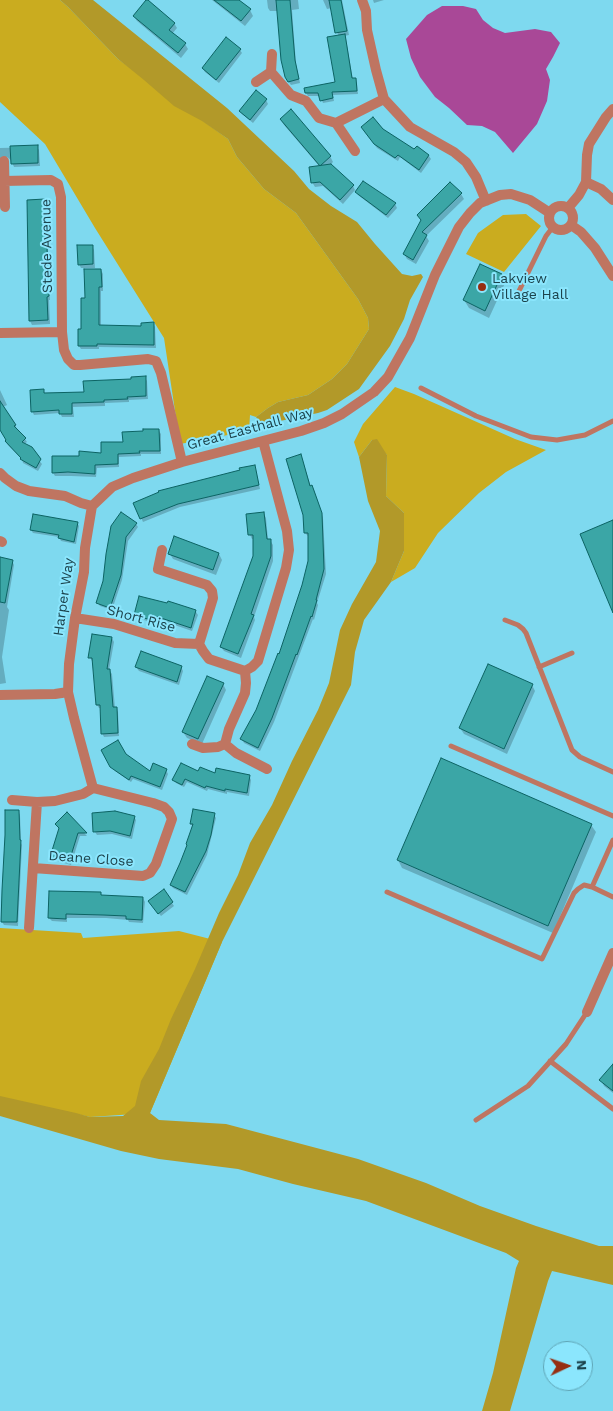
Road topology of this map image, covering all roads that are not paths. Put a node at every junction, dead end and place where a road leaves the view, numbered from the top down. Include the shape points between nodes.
1 (362, 0) edge
2 (272, 54) dead end
3 (271, 72) junction
4 (256, 82) dead end
5 (384, 99) junction
6 (613, 110) edge
7 (336, 124) junction
8 (355, 151) dead end
9 (4, 161) dead end
10 (4, 181) junction
11 (586, 182) junction
12 (486, 200) junction
13 (613, 200) edge
14 (5, 206) dead end
15 (568, 208) junction
16 (550, 213) junction
17 (571, 225) junction
18 (553, 227) junction
19 (613, 276) edge
20 (518, 293) dead end
21 (62, 332) junction
22 (0, 333) edge
23 (421, 388) dead end
24 (613, 421) edge
25 (263, 441) junction
26 (182, 462) junction
27 (0, 473) edge
28 (92, 506) junction
29 (162, 550) dead end
30 (75, 618) junction
31 (505, 620) dead end
32 (199, 644) junction
33 (572, 654) dead end
34 (539, 668) junction
35 (245, 671) junction
36 (68, 692) junction
37 (0, 695) edge
38 (192, 744) dead end
39 (225, 744) junction
40 (451, 746) dead end
41 (267, 769) dead end
42 (613, 772) edge
43 (93, 788) junction
44 (12, 800) dead end
45 (37, 802) junction
46 (613, 816) edge
47 (613, 840) edge
48 (33, 868) junction
49 (592, 887) junction
50 (387, 892) dead end
51 (613, 897) edge
52 (29, 928) dead end
53 (613, 953) edge
54 (587, 1012) joint
55 (550, 1061) junction
56 (613, 1109) edge
57 (476, 1120) dead end

1 - 5 street
2 - 3 street
3 - 4 street
3 - 7 street via 291,95 306,101 319,118
5 - 7 street
5 - 12 street via 410,128 466,162
6 - 11 street via 589,144
7 - 8 street
9 - 10 street
10 - 14 street
10 - 21 street, Stede Avenue via 51,180 58,184 61,197
11 - 13 street
11 - 15 street
12 - 16 street, Great Easthall Way via 511,194 530,200
12 - 25 street, Great Easthall Way via 459,227 435,275 410,338 388,377 374,392 342,414 301,431
15 - 16 street via 555,207
15 - 17 street via 573,218
16 - 18 street via 549,221
17 - 18 street via 564,230
17 - 19 street via 595,248
18 - 20 lane
21 - 22 street
21 - 26 street, Stede Avenue via 64,350 74,365 156,361
23 - 24 lane via 476,416 531,437 556,440 585,435
25 - 26 street, Great Easthall Way
25 - 35 street via 289,550 258,661
26 - 28 street, Great Easthall Way via 112,487
27 - 28 street via 28,491 65,496
28 - 30 street, Harper Way
29 - 32 street via 158,569 207,585 212,591 213,598
30 - 32 street, Short Rise via 114,624 175,642
30 - 36 street, Harper Way
31 - 34 lane via 523,629
32 - 35 street via 209,660
33 - 34 lane
34 - 42 lane via 572,750
35 - 39 street via 244,693
36 - 37 street
36 - 43 street
38 - 39 street via 203,748
39 - 41 street
40 - 46 lane
43 - 45 street via 55,801
43 - 48 street, Deane Close via 153,803 169,812 172,819 150,873 135,876
44 - 45 street
45 - 48 street, Deane Close
47 - 49 lane
48 - 52 street, Deane Close
49 - 50 lane via 584,885 574,893 542,959
49 - 51 lane
53 - 54 street
54 - 55 lane via 566,1044
55 - 56 lane
55 - 57 lane via 528,1086

